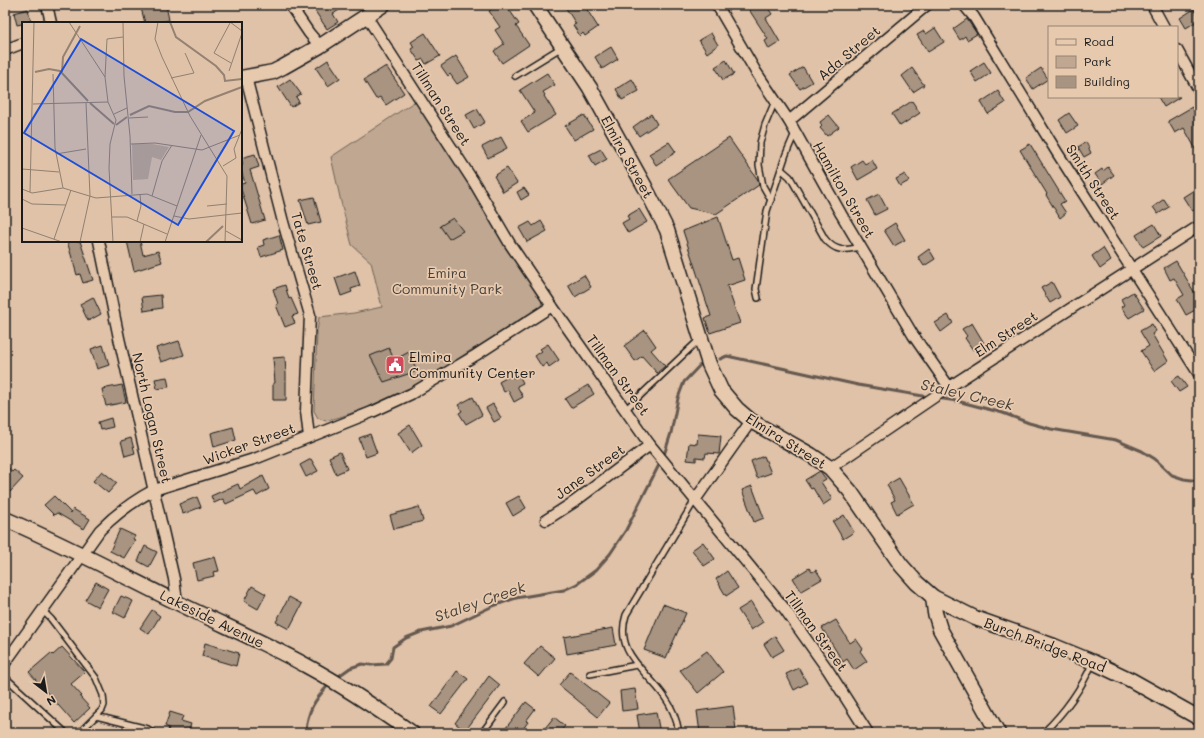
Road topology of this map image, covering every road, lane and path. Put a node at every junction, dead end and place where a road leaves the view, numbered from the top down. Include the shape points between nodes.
1 (47, 5) edge
2 (290, 5) edge
3 (383, 5) edge
4 (535, 5) edge
5 (717, 5) edge
6 (927, 5) edge
7 (964, 5) edge
8 (1152, 5) edge
9 (367, 17) junction
10 (51, 22) edge
11 (1163, 26) edge
12 (22, 43) edge
13 (320, 46) junction
14 (563, 47) junction
15 (5, 50) edge
16 (1178, 52) edge
17 (515, 76) dead end
18 (243, 78) edge
19 (1199, 90) edge
20 (775, 101) junction
21 (789, 121) junction
22 (795, 132) junction
23 (782, 170) junction
24 (771, 200) junction
25 (1199, 226) edge
26 (99, 242) edge
27 (861, 247) junction
28 (1132, 269) junction
29 (758, 298) dead end
30 (552, 306) junction
31 (701, 338) junction
32 (1199, 374) edge
33 (949, 387) junction
34 (626, 409) junction
35 (751, 421) junction
36 (309, 437) junction
37 (650, 445) junction
38 (830, 468) junction
39 (154, 490) junction
40 (695, 500) junction
41 (5, 519) edge
42 (546, 520) dead end
43 (82, 555) junction
44 (933, 597) junction
45 (176, 602) junction
46 (43, 611) junction
47 (1093, 662) junction
48 (5, 664) edge
49 (636, 665) junction
50 (590, 674) dead end
51 (5, 677) edge
52 (505, 702) dead end
53 (96, 716) junction
54 (1199, 718) edge
55 (66, 733) edge
56 (79, 733) edge
57 (154, 733) edge
58 (412, 733) edge
59 (482, 733) edge
60 (680, 733) edge
61 (868, 733) edge
62 (998, 733) edge
63 (1043, 733) edge

1 - 10 street
2 - 13 street
3 - 9 street
4 - 14 street, Elmira Street
5 - 20 street, Hamilton Street
6 - 21 street, Ada Street
7 - 28 street, Smith Street
8 - 11 street
9 - 13 street
9 - 30 street, Tillman Street
12 - 15 street
13 - 18 street via 273,72
14 - 17 lane
14 - 31 street, Elmira Street via 590,88 667,230
16 - 19 street
18 - 36 street, Tate Street via 310,314 306,411
20 - 21 street, Hamilton Street
20 - 24 lane via 760,143 759,164 763,186
21 - 22 street, Hamilton Street
22 - 23 lane
22 - 27 street, Hamilton Street
23 - 24 lane
23 - 27 lane via 790,176 824,239 832,248 844,250
24 - 29 lane via 760,255 756,289
25 - 28 street, Elm Street
26 - 39 street, North Logan Street
27 - 33 street, Hamilton Street via 913,335
28 - 32 street, Smith Street
28 - 33 street, Elm Street
30 - 34 street, Tillman Street
30 - 36 street, Wicker Street via 411,394
31 - 34 lane
31 - 35 street, Elmira Street via 721,390 736,409
33 - 38 street, Elm Street
34 - 37 street, Tillman Street
35 - 38 street, Elmira Street
35 - 40 street
36 - 39 street, Wicker Street via 257,458
37 - 40 street, Tillman Street
37 - 42 street, Jane Street
38 - 44 street, Elmira Street via 850,491 901,565
39 - 43 street, Wicker Street via 115,515 100,530
39 - 45 street, North Logan Street via 174,580
40 - 49 lane via 623,623 624,642
40 - 61 street, Tillman Street via 784,608
41 - 43 street, Lakeside Avenue
43 - 45 street, Lakeside Avenue
43 - 46 street, Wicker Street
44 - 47 street, Burch Bridge Road via 975,618
44 - 62 street via 940,629
45 - 58 street, Lakeside Avenue via 307,666
46 - 48 street, Wicker Street
46 - 53 lane via 96,678 104,705
47 - 54 street, Burch Bridge Road
47 - 63 lane via 1074,699
49 - 50 lane
49 - 60 lane via 665,697
51 - 55 lane
52 - 59 lane
53 - 56 lane
53 - 57 lane via 148,729

